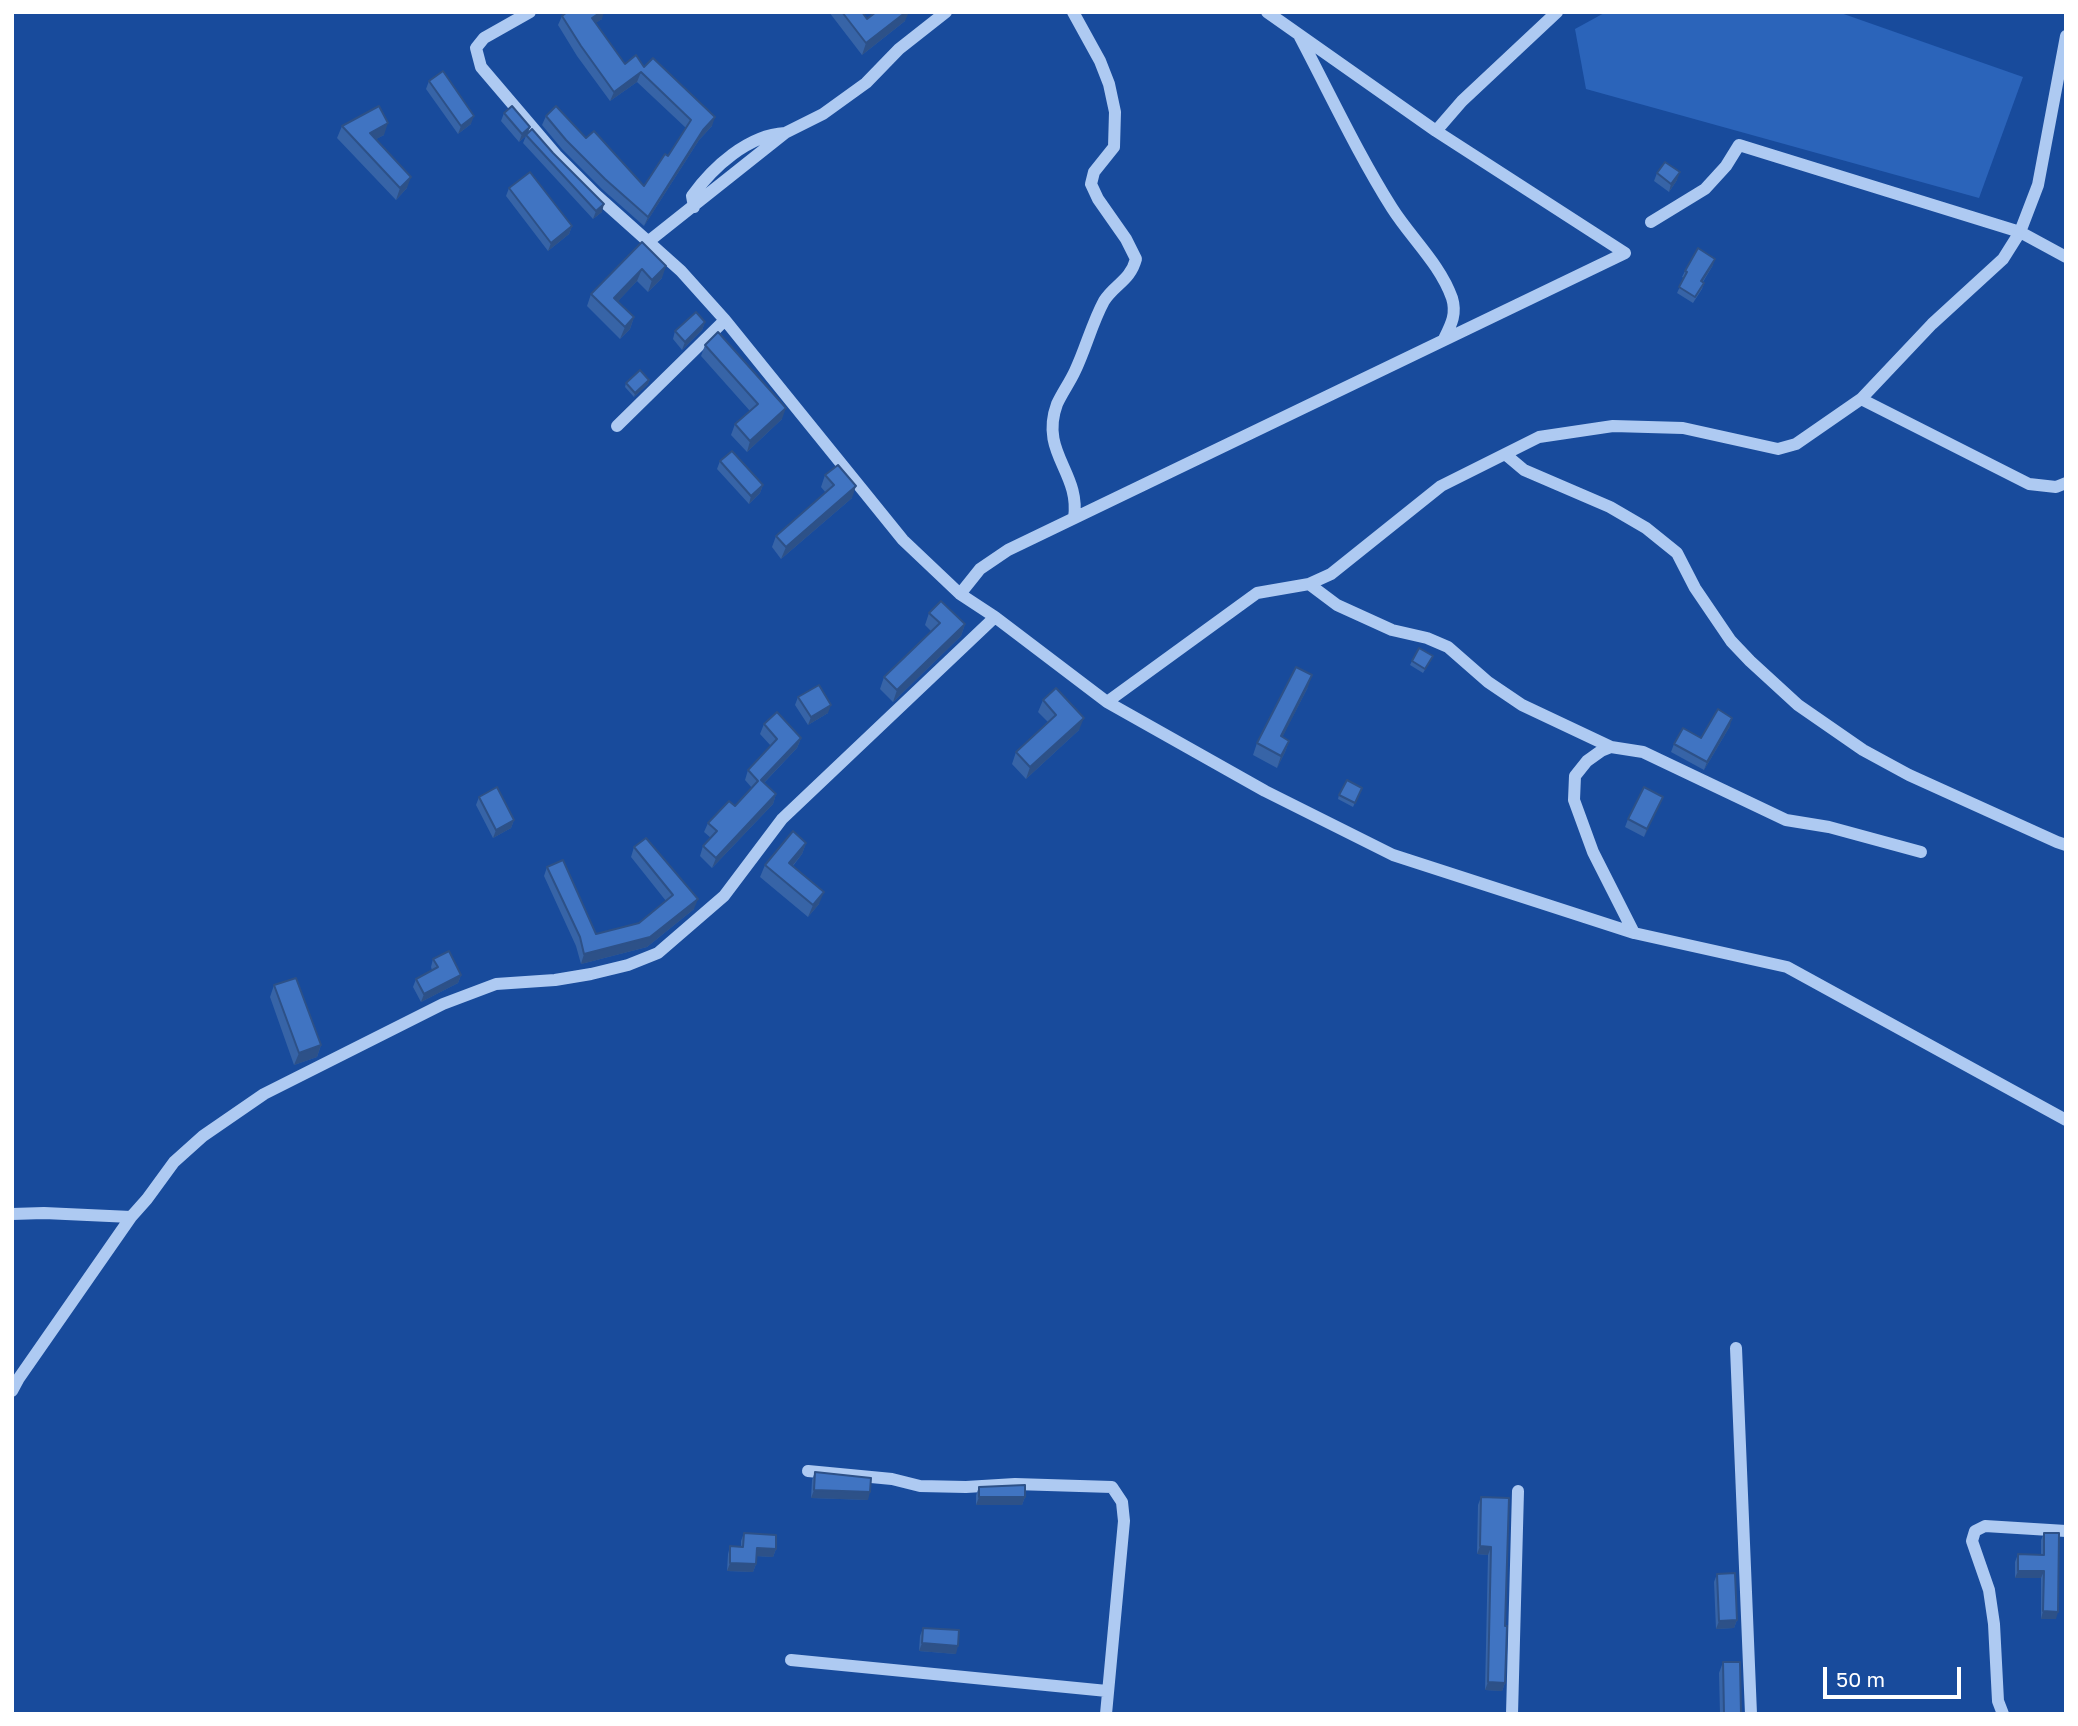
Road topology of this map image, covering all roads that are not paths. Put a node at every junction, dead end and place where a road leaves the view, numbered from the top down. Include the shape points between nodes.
1 (530, 12) edge
2 (946, 12) edge
3 (1073, 12) edge
4 (1267, 12) edge
5 (1557, 12) edge
6 (1299, 35) junction
7 (2066, 36) edge
8 (1436, 131) junction
9 (1651, 222) dead end
10 (2020, 232) junction
11 (649, 241) junction
12 (2066, 257) edge
13 (725, 320) junction
14 (1444, 339) junction
15 (1861, 399) junction
16 (617, 426) dead end
17 (1505, 454) junction
18 (2066, 483) edge
19 (1073, 518) junction
20 (1309, 584) junction
21 (960, 594) junction
22 (995, 617) junction
23 (1107, 702) junction
24 (1611, 747) junction
25 (2066, 845) edge
26 (1921, 852) dead end
27 (1634, 933) junction
28 (2066, 1120) edge
29 (12, 1214) edge
30 (131, 1217) junction
31 (1736, 1348) dead end
32 (12, 1391) edge
33 (808, 1471) dead end
34 (1518, 1491) dead end
35 (2066, 1531) edge
36 (791, 1660) dead end
37 (1107, 1691) junction
38 (1106, 1714) edge
39 (1512, 1714) edge
40 (1751, 1714) edge
41 (2003, 1714) edge

1 - 11 street via 484,37 476,48 481,67 556,155
2 - 11 street via 866,83 823,114 785,133
3 - 19 street via 1100,61 1115,112 1114,148 1094,172 1091,184 1136,259 1133,272 1106,298 1057,404 1052,429 1055,449 1075,494
4 - 6 street
5 - 8 street via 1462,100
6 - 8 street
6 - 14 street via 1375,180 1445,281 1454,318
7 - 10 street via 2038,185
8 - 14 street via 1625,253
9 - 10 street via 1706,189 1738,145
10 - 12 street
10 - 15 street via 2003,259
11 - 13 street
13 - 16 street
13 - 21 street via 903,540
14 - 19 street
15 - 17 street via 1796,444 1778,449 1683,428 1613,426 1539,437
15 - 18 street via 2029,484 2056,487
17 - 20 street via 1441,486 1331,574
17 - 25 street via 1524,470 1610,507 1677,553 1731,642 1809,713 1909,775
19 - 21 street via 1008,550 980,569
20 - 23 street via 1257,593
20 - 24 street via 1337,605 1392,631 1448,647 1522,705
21 - 22 street
22 - 23 street
22 - 30 street via 782,819 724,896 658,953 591,974 496,984 443,1004 264,1094 202,1136 174,1162
23 - 27 street via 1265,791 1393,855
24 - 26 street via 1643,752 1786,820
24 - 27 street via 1587,761 1575,776 1574,800 1593,852
27 - 28 street via 1787,967
29 - 30 street
30 - 32 street
31 - 40 street
33 - 37 street via 920,1486 1112,1487 1122,1502 1124,1521
34 - 39 street
35 - 41 street via 1985,1526 1975,1531 1972,1541 1989,1590 1998,1701
36 - 37 street
37 - 38 street

